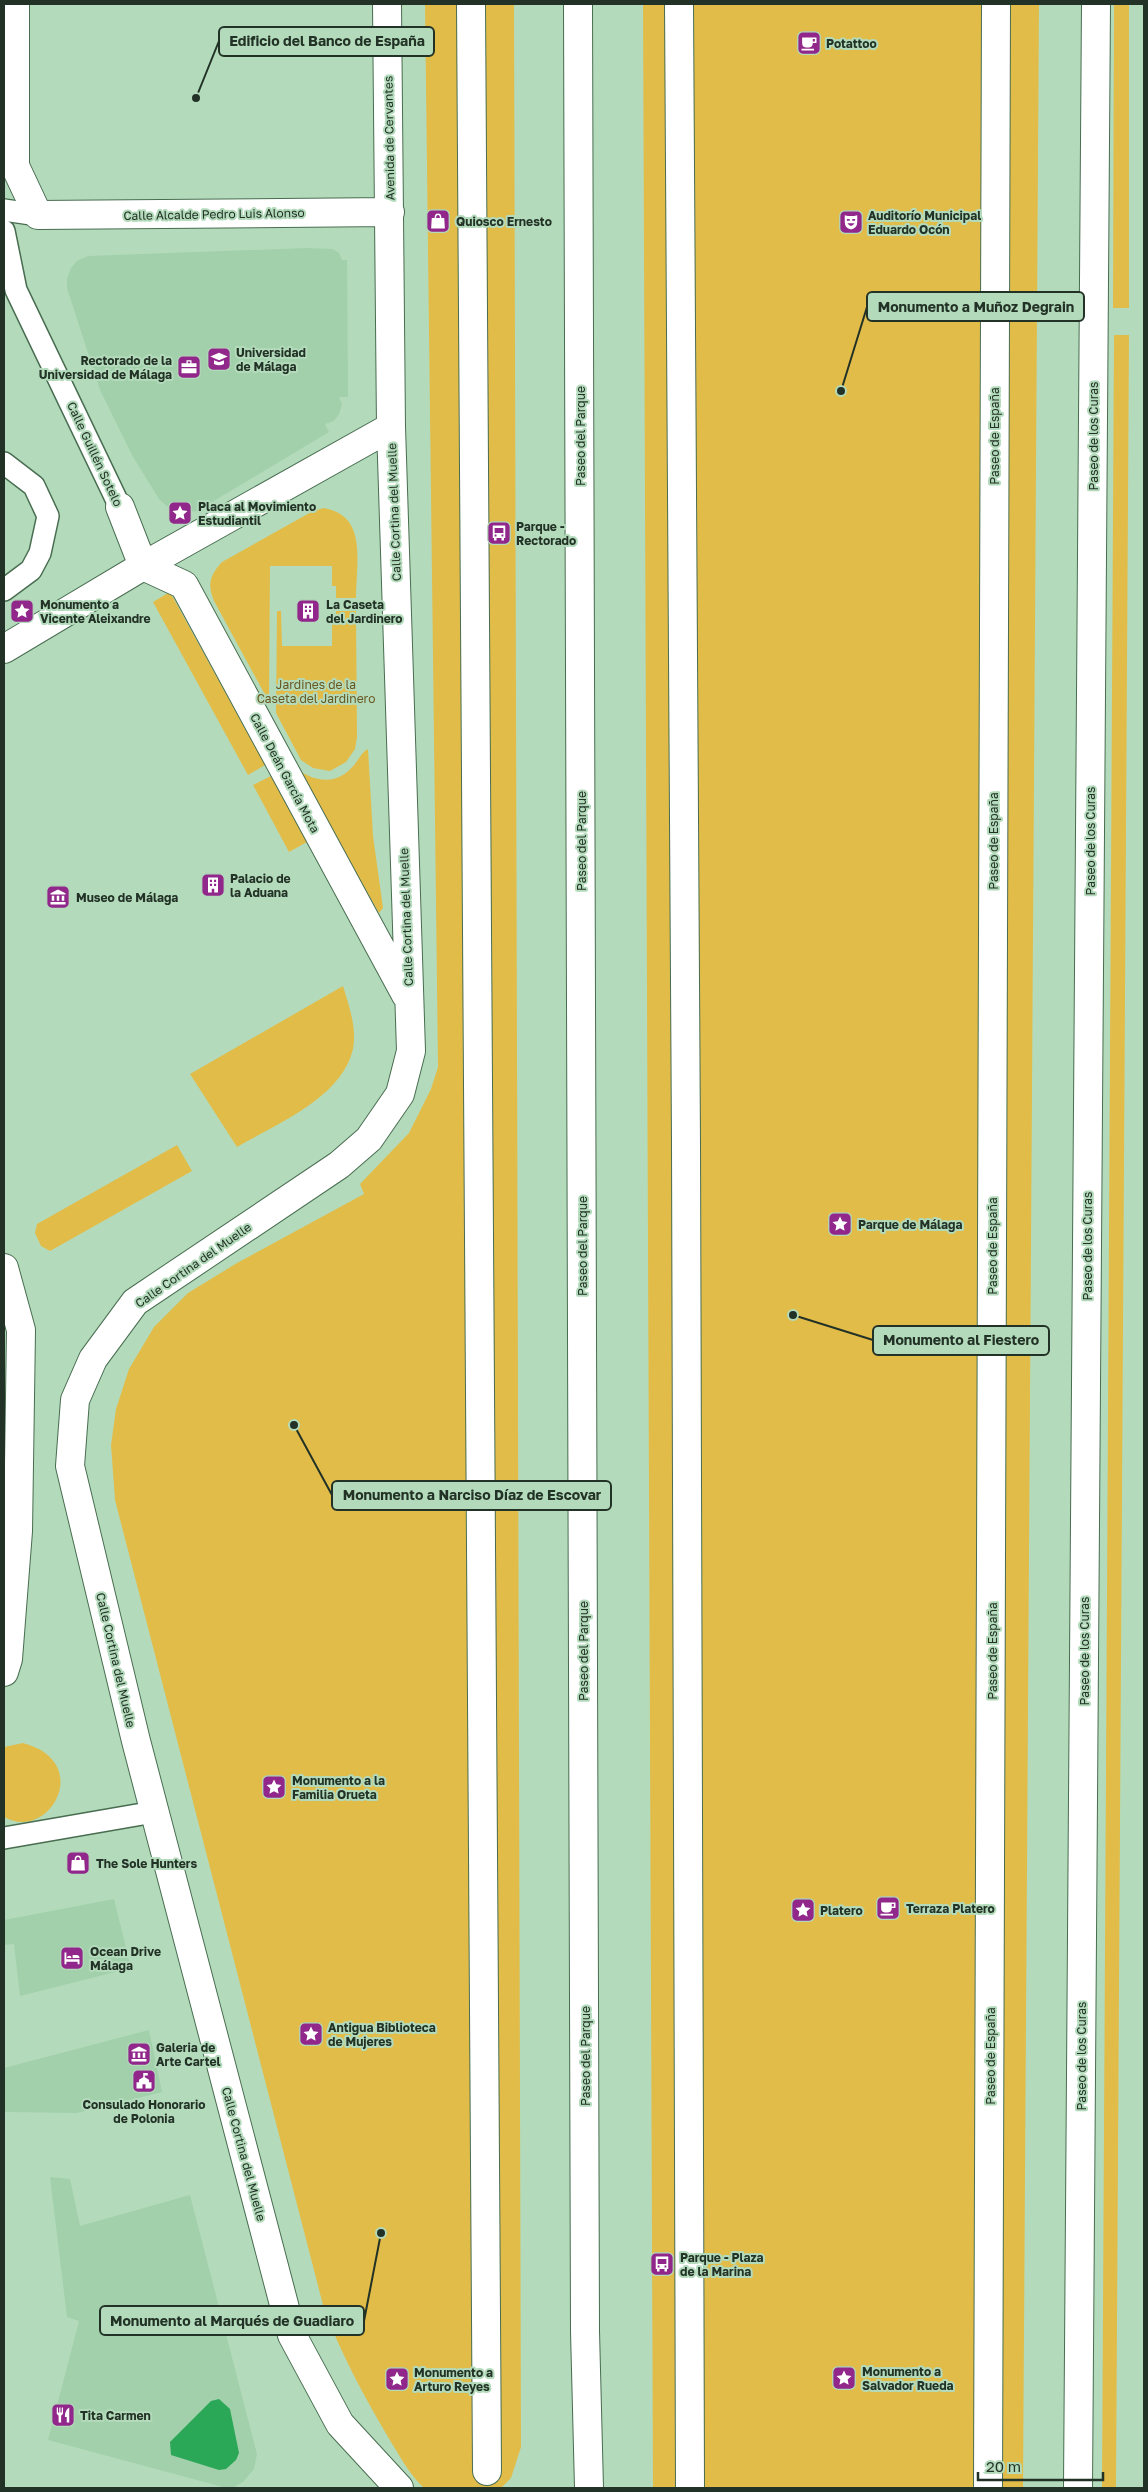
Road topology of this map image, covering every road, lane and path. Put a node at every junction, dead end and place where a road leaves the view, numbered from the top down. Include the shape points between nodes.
1 (15, 4) edge
2 (387, 4) edge
3 (471, 4) edge
4 (578, 4) edge
5 (679, 4) edge
6 (996, 4) edge
7 (1096, 4) edge
8 (4, 210) edge
9 (390, 212) junction
10 (38, 215) junction
11 (4, 231) edge
12 (391, 427) junction
13 (4, 463) edge
14 (120, 507) joint
15 (143, 566) junction
16 (4, 590) edge
17 (4, 649) edge
18 (409, 1000) junction
19 (4, 1268) edge
20 (5, 1663) edge
21 (154, 1812) junction
22 (4, 1838) edge
23 (487, 2471) dead end
24 (398, 2488) edge
25 (589, 2488) edge
26 (690, 2488) edge
27 (988, 2488) edge
28 (1078, 2488) edge

1 - 10 street via 15,166
2 - 9 street, Avenida de Cervantes
3 - 23 street
4 - 25 street, Paseo del Parque via 585,2331
5 - 26 street
6 - 27 street, Paseo de España
7 - 28 street, Paseo de los Curas
8 - 10 lane
9 - 10 street, Calle Alcalde Pedro Luis Alonso
9 - 12 street, Calle Cortina del Muelle
11 - 14 lane, Calle Guillén Sotelo via 16,290
12 - 15 street
12 - 18 street, Calle Cortina del Muelle
13 - 16 lane via 34,486 48,516 40,553 31,570
14 - 15 street, Calle Guillén Sotelo
15 - 17 street
15 - 18 street, Calle Deán García Mota via 184,585
18 - 21 street, Calle Cortina del Muelle via 411,1051 400,1094 369,1139 339,1165 135,1302 93,1360 75,1400 70,1466
19 - 20 street via 21,1330 18,1531
21 - 22 lane
21 - 24 street, Calle Cortina del Muelle via 292,2335 340,2424

